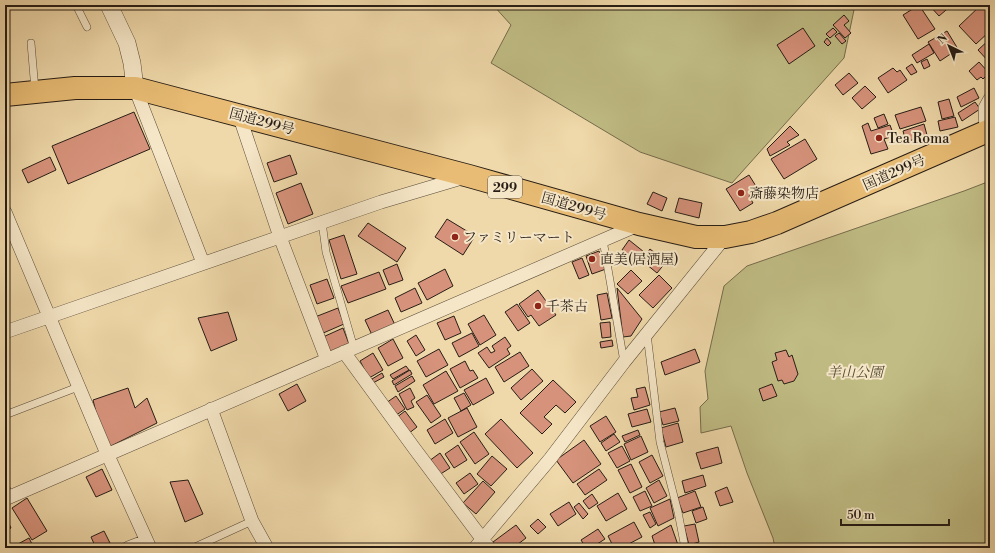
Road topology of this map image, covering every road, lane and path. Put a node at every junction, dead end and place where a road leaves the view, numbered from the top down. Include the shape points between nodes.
1 (76, 5) edge
2 (109, 5) edge
3 (87, 27) dead end
4 (31, 43) dead end
5 (135, 88) junction
6 (35, 92) junction
7 (5, 95) edge
8 (990, 99) edge
9 (239, 115) junction
10 (988, 130) edge
11 (469, 176) junction
12 (5, 212) edge
13 (322, 222) junction
14 (639, 224) junction
15 (280, 237) junction
16 (725, 237) junction
17 (603, 240) junction
18 (203, 263) junction
19 (49, 316) junction
20 (5, 332) edge
21 (647, 332) junction
22 (349, 350) junction
23 (326, 360) junction
24 (624, 362) junction
25 (78, 387) junction
26 (211, 410) junction
27 (5, 415) edge
28 (107, 455) junction
29 (7, 494) edge
30 (252, 521) junction
31 (148, 544) edge
32 (482, 545) edge
33 (128, 548) edge
34 (193, 548) edge
35 (267, 548) edge
36 (685, 548) edge

1 - 3 lane
2 - 5 street via 127,43
4 - 6 lane
5 - 6 highway, 国道299号 / 299 via 75,88
5 - 9 highway, 国道299号 / 299
5 - 18 street
6 - 7 highway, 国道299号 / 299
8 - 10 street via 985,108
9 - 11 highway, 国道299号 / 299
9 - 15 street
10 - 16 highway, 国道299号 / 299 via 777,223
11 - 13 street
11 - 14 highway, 国道299号 / 299
12 - 19 street
13 - 15 street
13 - 22 lane via 326,252
14 - 16 highway, 国道299号 / 299 via 696,237
14 - 17 street
15 - 18 street
15 - 23 street
16 - 21 street
17 - 22 street
17 - 24 lane
18 - 19 street
19 - 20 street
19 - 25 street
21 - 24 street
21 - 36 lane via 660,442
22 - 23 street
22 - 32 street
23 - 26 street
24 - 32 street
25 - 27 lane
25 - 28 street
26 - 28 street
26 - 30 street
28 - 29 street
28 - 31 street
30 - 34 lane
30 - 35 street
31 - 33 street

